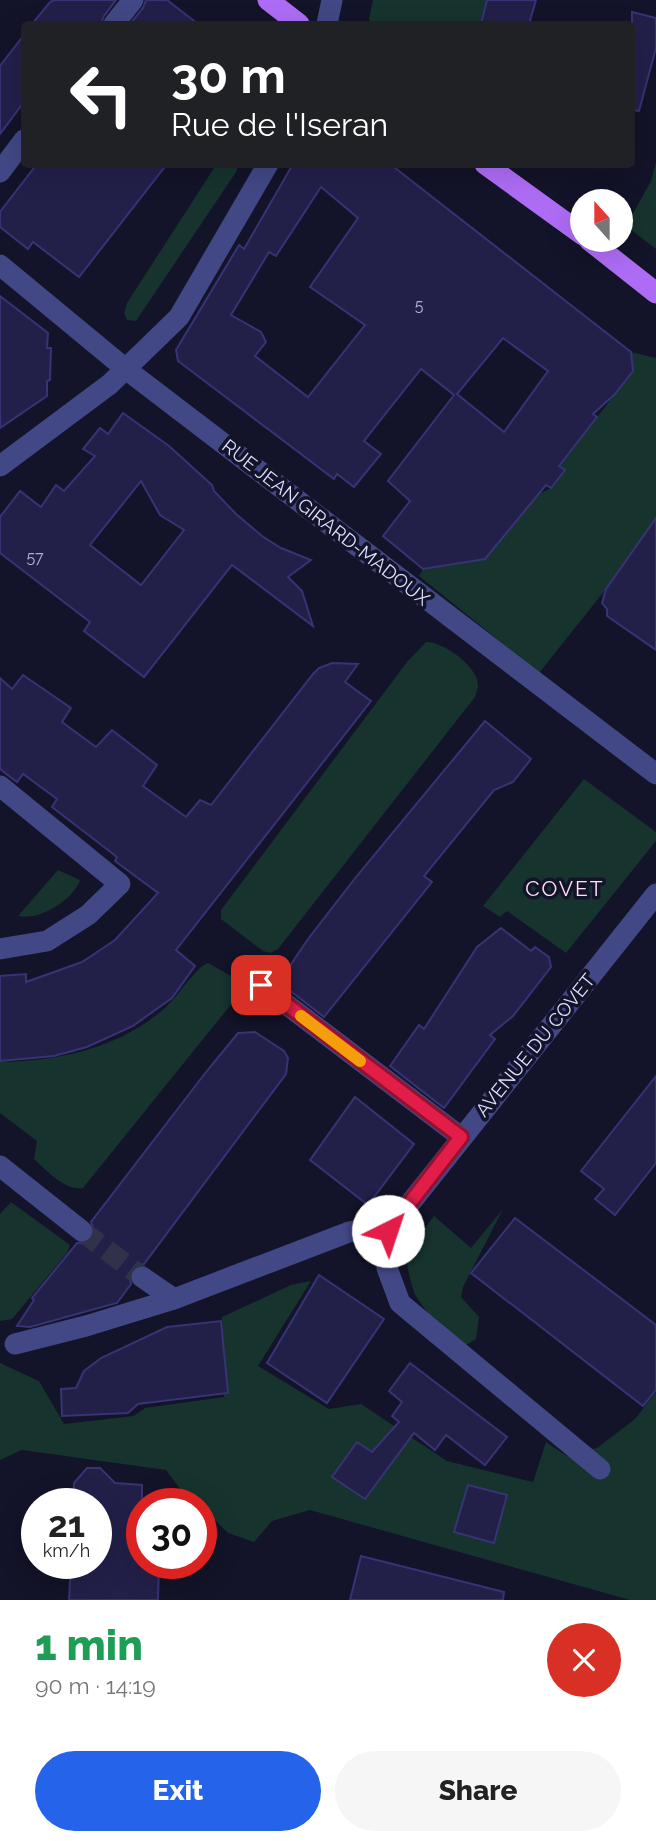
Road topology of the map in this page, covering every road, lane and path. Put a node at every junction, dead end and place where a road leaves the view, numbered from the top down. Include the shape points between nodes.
1 (133, 0) edge
2 (268, 0) edge
3 (332, 0) edge
4 (116, 21) edge
5 (295, 21) edge
6 (328, 21) edge
7 (21, 144) edge
8 (266, 168) edge
9 (491, 168) edge
10 (0, 172) edge
11 (570, 226) edge
12 (604, 252) edge
13 (0, 265) edge
14 (656, 293) edge
15 (127, 369) junction
16 (0, 466) edge
17 (656, 774) edge
18 (0, 786) edge
19 (656, 894) edge
20 (0, 949) edge
21 (261, 985) dead end
22 (461, 1137) junction
23 (0, 1166) edge
24 (82, 1231) tunnel mouth
25 (388, 1231) junction
26 (142, 1277) tunnel mouth
27 (174, 1299) junction
28 (15, 1344) dead end
29 (600, 1469) dead end

1 - 4 street
2 - 5 main road
3 - 6 street
7 - 10 street
8 - 15 street via 179,317
9 - 11 main road
12 - 14 main road
13 - 15 street, RUE JEAN GIRARD-MADOUX
15 - 16 street
15 - 17 street, RUE JEAN GIRARD-MADOUX
18 - 20 street via 120,884 88,915 47,942
19 - 22 street, AVENUE DU COVET
21 - 22 street
22 - 25 street, AVENUE DU COVET
23 - 24 street
25 - 27 street via 349,1232
25 - 29 street via 387,1268 400,1303
26 - 27 street
27 - 28 street

